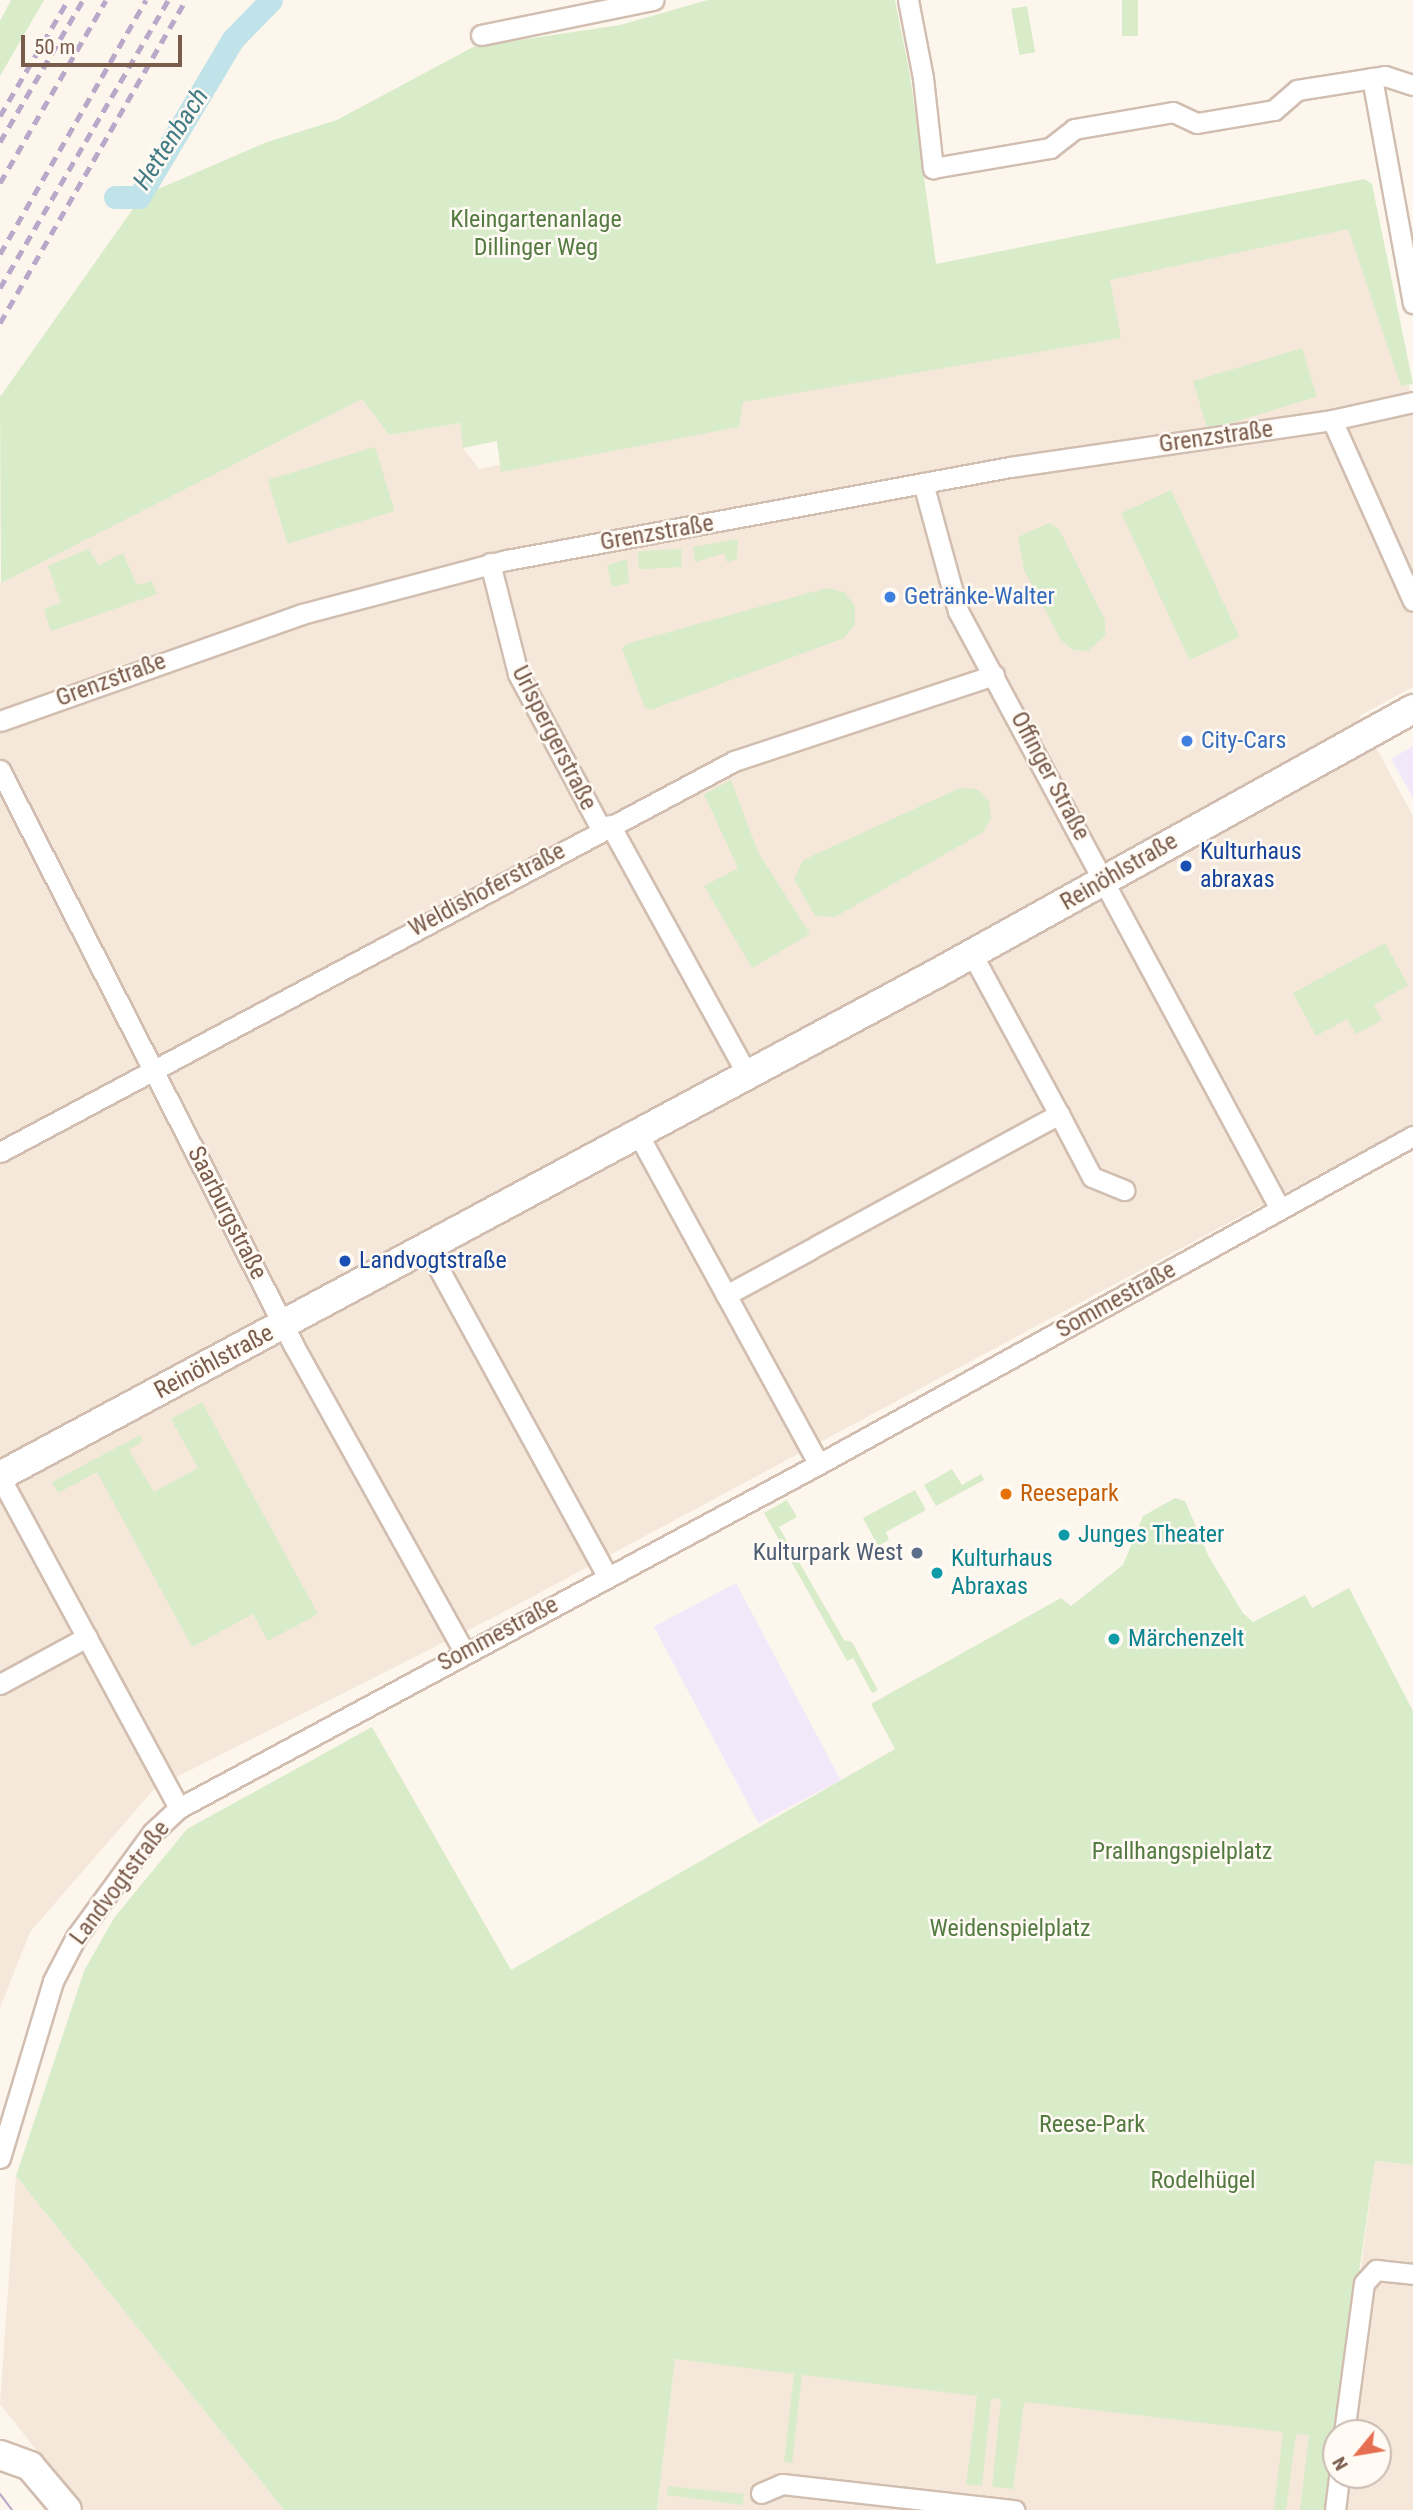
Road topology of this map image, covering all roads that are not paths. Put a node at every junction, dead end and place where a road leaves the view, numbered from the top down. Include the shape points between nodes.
1 (653, 0) edge
2 (908, 0) edge
3 (481, 35) dead end
4 (1372, 78) junction
5 (1413, 85) edge
6 (1413, 303) edge
7 (1413, 402) edge
8 (1332, 420) junction
9 (923, 483) junction
10 (490, 564) junction
11 (1413, 601) edge
12 (994, 676) junction
13 (1413, 709) edge
14 (0, 721) edge
15 (0, 770) edge
16 (605, 827) junction
17 (1104, 881) junction
18 (972, 954) junction
19 (154, 1071) junction
20 (748, 1076) junction
21 (1059, 1114) junction
22 (638, 1134) junction
23 (1413, 1136) edge
24 (0, 1152) edge
25 (1125, 1190) dead end
26 (1280, 1209) junction
27 (427, 1247) junction
28 (726, 1295) junction
29 (284, 1324) junction
30 (819, 1464) junction
31 (0, 1477) edge
32 (607, 1576) junction
33 (87, 1637) junction
34 (464, 1652) junction
35 (0, 1684) edge
36 (179, 1808) junction
37 (0, 2158) edge
38 (1413, 2274) edge
39 (1346, 2419) edge
40 (0, 2455) edge
41 (1337, 2489) edge
42 (761, 2493) dead end
43 (965, 2508) edge
44 (67, 2510) edge
45 (1015, 2510) edge
46 (1335, 2510) edge

1 - 3 street
2 - 4 street via 933,168 1050,148 1074,129 1161,114 1173,112 1196,123 1273,110 1297,90
4 - 5 street via 1385,76
4 - 6 street
7 - 8 street, Grenzstraße
8 - 9 street, Grenzstraße
8 - 11 street
9 - 10 street, Grenzstraße
9 - 12 street, Offinger Straße via 956,607
10 - 14 street, Grenzstraße via 369,594 225,639
10 - 16 street, Urlspergerstraße via 518,674
12 - 16 street, Weldishoferstraße via 734,761
12 - 17 street, Offinger Straße
13 - 17 street, Reinöhlstraße
15 - 19 street, Saarburgstraße
16 - 19 street, Weldishoferstraße
16 - 20 street, Urlspergerstraße
17 - 18 street, Reinöhlstraße
17 - 26 street, Offinger Straße
18 - 20 street, Reinöhlstraße
18 - 21 street
19 - 24 street, Weldishoferstraße
19 - 29 street, Saarburgstraße
20 - 22 street, Reinöhlstraße
21 - 25 street via 1092,1177
21 - 28 street
22 - 27 street, Reinöhlstraße
22 - 28 street
23 - 26 street, Sommestraße
26 - 30 street, Sommestraße
27 - 29 street, Reinöhlstraße
27 - 32 street
28 - 30 street
29 - 31 street, Reinöhlstraße
29 - 34 street, Saarburgstraße
30 - 32 street, Sommestraße
31 - 33 street, Landvogtstraße
32 - 34 street, Sommestraße
33 - 35 street
33 - 36 street, Landvogtstraße
34 - 36 street, Sommestraße
36 - 37 street, Landvogtstraße via 152,1833 76,1937 53,1981
38 - 39 street via 1377,2270 1364,2283
40 - 44 street via 30,2466
41 - 46 street
42 - 43 street via 782,2484
43 - 45 street

